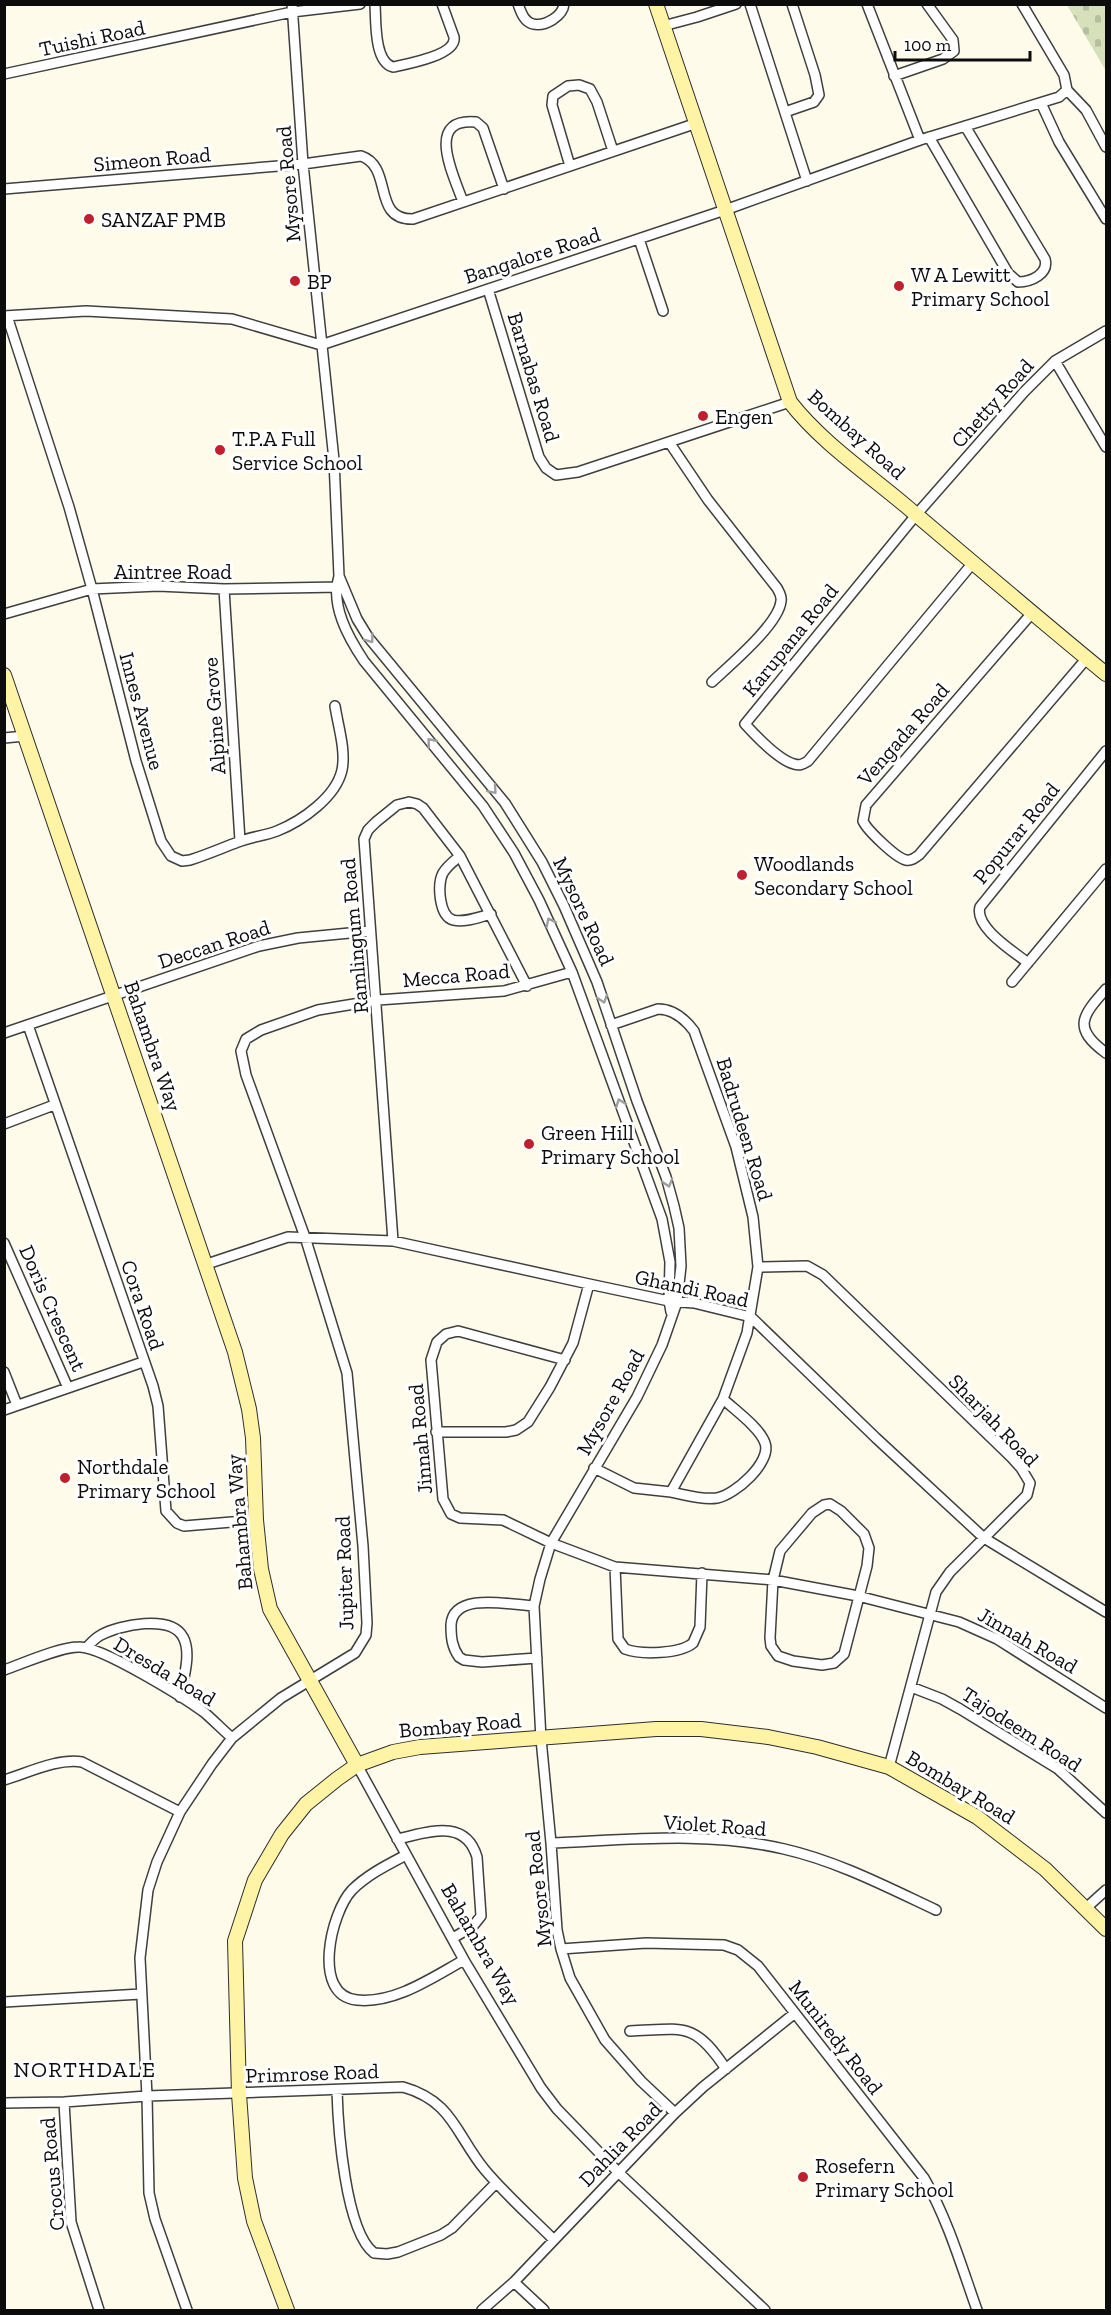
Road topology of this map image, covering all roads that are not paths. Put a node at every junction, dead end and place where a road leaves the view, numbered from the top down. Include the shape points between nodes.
1 (360, 4) edge
2 (375, 4) edge
3 (441, 4) edge
4 (518, 4) edge
5 (564, 4) edge
6 (656, 4) edge
7 (736, 4) edge
8 (750, 4) edge
9 (792, 4) edge
10 (867, 4) edge
11 (927, 4) edge
12 (1022, 4) edge
13 (292, 8) edge
14 (663, 26) junction
15 (4, 74) edge
16 (894, 76) junction
17 (1063, 94) junction
18 (1041, 103) junction
19 (785, 112) junction
20 (697, 123) junction
21 (965, 126) junction
22 (924, 139) junction
23 (1107, 147) edge
24 (613, 151) junction
25 (303, 164) junction
26 (570, 166) junction
27 (807, 181) junction
28 (4, 189) edge
29 (504, 189) junction
30 (463, 202) junction
31 (725, 210) junction
32 (1107, 219) edge
33 (639, 239) junction
34 (488, 289) junction
35 (663, 311) dead end
36 (6, 316) edge
37 (1107, 331) edge
38 (321, 345) junction
39 (1055, 361) junction
40 (790, 402) junction
41 (669, 442) junction
42 (1107, 447) edge
43 (916, 515) junction
44 (972, 564) junction
45 (340, 587) junction
46 (92, 589) junction
47 (224, 589) junction
48 (1032, 613) junction
49 (4, 614) edge
50 (1087, 658) junction
51 (1107, 674) edge
52 (4, 675) edge
53 (712, 682) dead end
54 (335, 706) dead end
55 (25, 736) junction
56 (4, 738) edge
57 (1107, 751) edge
58 (240, 841) junction
59 (460, 856) junction
60 (1107, 869) edge
61 (491, 914) junction
62 (370, 931) junction
63 (1028, 963) junction
64 (572, 972) junction
65 (1012, 982) dead end
66 (526, 986) junction
67 (1107, 988) edge
68 (114, 996) junction
69 (378, 1000) junction
70 (28, 1025) junction
71 (611, 1025) junction
72 (4, 1033) edge
73 (1107, 1053) edge
74 (54, 1105) junction
75 (4, 1124) edge
76 (305, 1237) junction
77 (393, 1241) junction
78 (4, 1243) edge
79 (207, 1264) junction
80 (758, 1267) junction
81 (589, 1284) junction
82 (673, 1301) junction
83 (751, 1317) junction
84 (565, 1360) junction
85 (143, 1362) junction
86 (4, 1372) edge
87 (68, 1388) junction
88 (723, 1399) junction
89 (17, 1405) junction
90 (4, 1410) edge
91 (436, 1432) junction
92 (594, 1468) junction
93 (671, 1492) junction
94 (256, 1520) junction
95 (984, 1538) junction
96 (551, 1543) junction
97 (615, 1566) junction
98 (702, 1573) junction
99 (773, 1580) junction
100 (858, 1596) junction
101 (534, 1606) junction
102 (1107, 1612) edge
103 (929, 1614) junction
104 (87, 1647) junction
105 (537, 1658) junction
106 (4, 1670) edge
107 (309, 1680) junction
108 (911, 1687) junction
109 (180, 1696) junction
110 (1107, 1708) edge
111 (232, 1738) junction
112 (541, 1739) junction
113 (357, 1765) junction
114 (889, 1767) junction
115 (4, 1780) edge
116 (180, 1812) junction
117 (1107, 1812) edge
118 (397, 1839) junction
119 (551, 1843) junction
120 (406, 1855) junction
121 (1107, 1890) edge
122 (1086, 1908) junction
123 (936, 1910) dead end
124 (1107, 1929) edge
125 (453, 1938) junction
126 (561, 1949) junction
127 (464, 1960) junction
128 (141, 1994) junction
129 (4, 2002) edge
130 (795, 2013) junction
131 (630, 2031) dead end
132 (726, 2069) junction
133 (337, 2091) junction
134 (239, 2094) junction
135 (147, 2096) junction
136 (64, 2102) junction
137 (4, 2103) edge
138 (675, 2114) junction
139 (618, 2172) junction
140 (496, 2183) junction
141 (554, 2240) junction
142 (514, 2283) junction
143 (99, 2310) edge
144 (187, 2310) edge
145 (287, 2310) edge
146 (482, 2310) edge
147 (544, 2310) edge
148 (765, 2310) edge
149 (977, 2310) edge

1 - 13 street, Tuishi Road
2 - 3 street via 381,59 393,67 443,53 453,46 454,37
4 - 5 street via 525,19 539,24 555,19
6 - 14 street, Bombay Road
7 - 14 street
8 - 19 street
9 - 19 street via 819,95 814,102
10 - 16 street
11 - 16 street via 953,40 954,51 944,59
12 - 17 street via 1064,75
13 - 15 street, Tuishi Road
13 - 25 street, Mysore Road
14 - 20 street, Bombay Road
16 - 22 street
17 - 18 street, Bangalore Road
17 - 23 street via 1086,110
18 - 21 street, Bangalore Road
18 - 32 street via 1059,142
19 - 27 street
20 - 24 street
20 - 31 street, Bombay Road
21 - 22 street, Bangalore Road
21 - 22 street via 1045,259 1044,269 1029,281 1018,282 1008,273
22 - 27 street, Bangalore Road
24 - 26 street
24 - 26 street via 590,89 579,85 563,88 553,96 552,105
25 - 28 street, Simeon Road
25 - 30 street, Simeon Road via 355,156 367,158 378,172 391,212 399,218 412,219
25 - 38 street, Mysore Road
26 - 29 street
27 - 31 street, Bangalore Road
29 - 30 street
29 - 30 street via 483,128 476,122 464,123 450,130 445,141
31 - 33 street, Bangalore Road
31 - 40 street, Bombay Road
33 - 34 street, Bangalore Road
33 - 35 street
34 - 38 street, Bangalore Road
34 - 41 street, Barnabas Road via 539,457 550,472 578,472
36 - 38 street via 86,312 232,319
36 - 46 street, Innes Avenue
37 - 39 street, Chetty Road
38 - 45 street, Mysore Road via 335,482
39 - 42 street
39 - 43 street, Chetty Road
40 - 41 street, Barnabas Road
40 - 43 street, Bombay Road via 804,420
41 - 53 street via 781,596 768,627
43 - 44 street, Bombay Road
43 - 44 street, Karupana Road via 745,723 764,742 792,764 808,761
44 - 48 street, Bombay Road
45 - 47 street, Aintree Road
64 -> 45 street, Mysore Road via 539,900 500,830 350,640 340,609
45 -> 71 street, Mysore Road via 368,637 505,803 526,835 577,933
46 - 47 street, Aintree Road
46 - 49 street, Aintree Road
46 - 58 street, Innes Avenue via 136,761 166,849 182,861
47 - 58 street, Alpine Grove
48 - 50 street, Bombay Road
48 - 50 street, Vengada Road via 866,805 866,827 894,852 904,860 919,855
50 - 51 street, Bombay Road
52 - 55 street, Bahambra Way
54 - 58 street, Innes Avenue via 342,769 334,790 291,824
55 - 56 street
55 - 68 street, Bahambra Way
57 - 63 street, Popurar Road via 981,907 980,918 987,929
59 - 61 street, Ramlingum Road
59 - 61 street via 440,880 445,915 460,921
59 - 62 street, Ramlingum Road via 417,804 403,802 390,810 364,838
60 - 63 street
61 - 66 street, Ramlingum Road
62 - 68 street, Deccan Road via 278,942
62 - 69 street, Ramlingum Road
63 - 65 street
64 - 66 street, Mecca Road
82 -> 64 street, Mysore Road via 662,1219
66 - 69 street, Mecca Road via 478,994
67 - 73 street via 1084,1020 1085,1033
68 - 70 street, Deccan Road
68 - 79 street, Bahambra Way
69 - 76 street, Jupiter Road via 308,1013 252,1034 243,1044 246,1075
69 - 77 street, Ramlingum Road
70 - 72 street, Deccan Road
70 - 74 street, Cora Road
71 - 80 street, Badrudeen Road via 666,1009 694,1031 736,1147 753,1217
71 -> 82 street, Mysore Road via 674,1206 680,1256
74 - 75 street
74 - 85 street, Cora Road
76 - 77 street, Ghandi Road
76 - 79 street, Ghandi Road via 268,1242
76 - 107 street, Jupiter Road via 347,1373 367,1623 366,1635 355,1653
77 - 81 street, Ghandi Road
78 - 87 street, Doris Crescent
79 - 94 street, Bahambra Way via 249,1409
80 - 83 street, Badrudeen Road
80 - 95 street, Sharjah Road via 807,1266 823,1275 1021,1467 1030,1483 1027,1495
81 - 82 street, Ghandi Road
81 - 84 street
82 - 83 street, Ghandi Road
82 - 92 street, Mysore Road via 662,1345 637,1397
83 - 88 street, Badrudeen Road
83 - 95 street, Ghandi Road
84 - 91 street via 536,1413 522,1427 506,1432
84 - 91 street, Jinnah Road via 477,1335 458,1331 446,1334 436,1342 431,1360
85 - 87 street
85 - 94 street, Cora Road via 158,1406 164,1498 170,1517 184,1526
86 - 89 street
87 - 89 street
88 - 93 street, Badrudeen Road
88 - 93 street via 764,1439 764,1459 726,1496 710,1498
89 - 90 street
91 - 96 street, Jinnah Road via 443,1499 451,1514 503,1520
92 - 93 street via 634,1488
92 - 96 street, Mysore Road
94 - 107 street, Bahambra Way via 270,1609
95 - 102 street, Ghandi Road
95 - 103 street, Sharjah Road via 940,1583
96 - 97 street, Jinnah Road
96 - 101 street, Mysore Road
97 - 98 street, Jinnah Road
97 - 98 street via 618,1639 625,1649 641,1652 681,1649 693,1643 700,1627
98 - 99 street, Jinnah Road
99 - 100 street, Jinnah Road
99 - 100 street via 771,1646 778,1656 793,1661 822,1665 839,1660 847,1646
99 - 100 street via 784,1544 812,1513 830,1504 867,1540 869,1556
100 - 103 street, Jinnah Road
101 - 105 street, Mysore Road
101 - 105 street via 464,1605 454,1613 451,1622 452,1642 464,1660
103 - 108 street, Sharjah Road
103 - 110 street, Jinnah Road via 987,1634
104 - 106 street, Dresda Road via 73,1647
104 - 109 street, Dresda Road
104 - 109 street via 101,1635 132,1624 173,1628 183,1635 185,1642
105 - 112 street, Mysore Road
107 - 111 street, Jupiter Road
107 - 113 street, Bahambra Way
108 - 114 street, Sharjah Road
108 - 117 street, Tajodeem Road via 942,1699 1058,1769
109 - 111 street, Dresda Road
111 - 116 street, Jupiter Road
112 - 113 street, Bombay Road via 420,1747
112 - 114 street, Bombay Road via 701,1729 768,1737
112 - 119 street, Mysore Road
113 - 118 street, Bahambra Way
113 - 134 street, Bombay Road via 319,1793 294,1819 267,1857 245,1905 235,1941 234,1967
114 - 122 street, Bombay Road via 977,1817 1045,1869
115 - 116 street via 61,1763 82,1762
116 - 128 street, Jupiter Road via 148,1890 140,1958
118 - 120 street, Bahambra Way
118 - 125 street via 456,1831 475,1848 481,1916
119 - 123 street, Violet Road via 705,1839 785,1849 842,1868
119 - 126 street, Mysore Road
120 - 125 street, Bahambra Way
120 - 127 street via 373,1873 342,1904 330,1946 334,1986 351,1999 375,2000 404,1991
121 - 122 street
122 - 124 street, Bombay Road
125 - 127 street, Bahambra Way
126 - 130 street, Muniredy Road via 646,1943 724,1945 752,1961
126 - 138 street, Mysore Road via 570,1978 605,2040
127 - 139 street, Bahambra Way via 556,2109
128 - 129 street
128 - 135 street, Jupiter Road
130 - 132 street, Dahlia Road
130 - 149 street, Muniredy Road via 924,2178 948,2226
131 - 132 street via 697,2034
132 - 138 street, Dahlia Road
133 - 134 street, Primrose Road
133 - 140 street, Primrose Road via 404,2087 428,2096 452,2120
133 - 140 street via 345,2179 363,2238 374,2253 398,2252 441,2235
134 - 135 street, Primrose Road
134 - 145 street, Bombay Road via 247,2196
135 - 136 street, Primrose Road
135 - 144 street, Jupiter Road via 149,2193
136 - 137 street, Primrose Road
136 - 143 street, Crocus Road via 71,2222
138 - 139 street, Dahlia Road
139 - 141 street, Dahlia Road
139 - 148 street, Bahambra Way
140 - 141 street, Primrose Road
141 - 142 street, Dahlia Road
142 - 146 street, Dahlia Road
142 - 147 street

